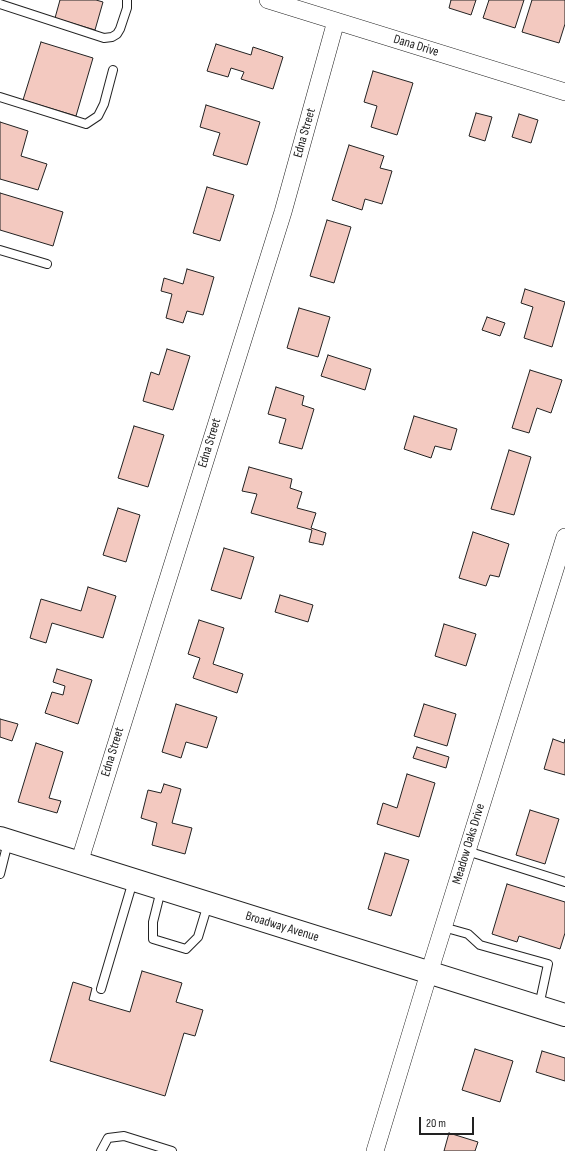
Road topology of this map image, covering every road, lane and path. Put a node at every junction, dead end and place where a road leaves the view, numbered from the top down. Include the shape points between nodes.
1 (127, 0) edge
2 (268, 0) edge
3 (0, 4) edge
4 (336, 21) junction
5 (113, 70) dead end
6 (565, 92) edge
7 (0, 97) edge
8 (0, 250) edge
9 (47, 264) dead end
10 (565, 537) edge
11 (4, 840) edge
12 (467, 851) junction
13 (78, 864) junction
14 (0, 874) edge
15 (133, 880) junction
16 (565, 882) edge
17 (161, 889) junction
18 (208, 904) junction
19 (443, 927) junction
20 (429, 973) junction
21 (101, 989) dead end
22 (539, 1007) junction
23 (565, 1015) edge
24 (101, 1151) edge
25 (172, 1151) edge
26 (375, 1151) edge

1 - 3 lane via 120,29 112,38 104,38
2 - 4 street, Dana Drive
4 - 6 street, Dana Drive
4 - 13 street, Edna Street via 283,212
5 - 7 lane via 98,116 86,124
8 - 9 lane
10 - 12 street, Meadow Oaks Drive
11 - 13 main road, Broadway Avenue
11 - 14 lane
12 - 16 lane
12 - 19 street, Meadow Oaks Drive
13 - 15 main road, Broadway Avenue
15 - 17 main road, Broadway Avenue
15 - 21 lane
17 - 18 main road, Broadway Avenue
17 - 18 lane via 153,922 153,939 186,949 198,937
18 - 20 main road, Broadway Avenue
19 - 20 street, Meadow Oaks Drive
19 - 22 lane via 468,934 480,945 548,964
20 - 22 main road, Broadway Avenue
20 - 26 street, Meadow Oaks Drive
22 - 23 main road, Broadway Avenue
24 - 25 lane via 108,1138 124,1136

